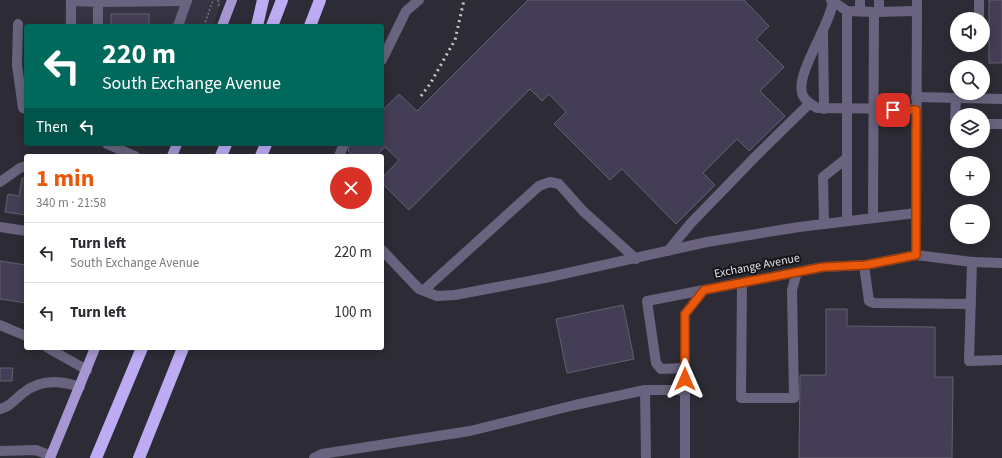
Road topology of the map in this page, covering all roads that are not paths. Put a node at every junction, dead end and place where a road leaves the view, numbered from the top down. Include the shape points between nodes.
1 (71, 0) edge
2 (232, 0) edge
3 (264, 0) edge
4 (282, 0) edge
5 (320, 0) edge
6 (419, 0) edge
7 (860, 0) edge
8 (879, 0) edge
9 (917, 0) edge
10 (979, 0) edge
11 (187, 1) edge
12 (833, 1) edge
13 (98, 2) junction
14 (847, 11) junction
15 (860, 11) junction
16 (916, 11) junction
17 (877, 12) junction
18 (979, 12) edge
19 (18, 24) dead end
20 (71, 24) edge
21 (98, 24) edge
22 (179, 24) edge
23 (223, 24) edge
24 (258, 24) edge
25 (273, 24) edge
26 (311, 24) edge
27 (823, 27) junction
28 (384, 56) edge
29 (916, 97) junction
30 (950, 98) edge
31 (990, 99) edge
32 (1002, 99) edge
33 (809, 104) junction
34 (24, 108) edge
35 (824, 109) junction
36 (848, 109) junction
37 (874, 110) junction
38 (916, 110) junction
39 (990, 124) edge
40 (1002, 124) edge
41 (112, 146) edge
42 (130, 154) edge
43 (847, 158) junction
44 (24, 167) edge
45 (0, 182) edge
46 (916, 213) junction
47 (873, 218) junction
48 (847, 221) junction
49 (824, 224) junction
50 (0, 227) edge
51 (24, 231) edge
52 (668, 251) junction
53 (384, 252) edge
54 (916, 255) junction
55 (636, 259) junction
56 (972, 262) junction
57 (1002, 263) edge
58 (864, 265) junction
59 (797, 272) junction
60 (742, 282) junction
61 (424, 290) junction
62 (704, 290) junction
63 (970, 304) junction
64 (0, 324) edge
65 (24, 335) edge
66 (52, 350) edge
67 (94, 350) edge
68 (141, 350) edge
69 (182, 350) edge
70 (1002, 360) edge
71 (685, 368) junction
72 (87, 370) junction
73 (80, 387) junction
74 (645, 390) junction
75 (685, 390) junction
76 (0, 409) edge
77 (0, 451) edge
78 (51, 457) edge
79 (96, 458) edge
80 (139, 458) edge
81 (314, 458) edge
82 (646, 458) edge
83 (686, 458) edge

1 - 13 street
1 - 20 street
2 - 23 main road
3 - 24 highway
4 - 25 highway
5 - 26 highway
6 - 28 street via 406,11
7 - 15 street
8 - 17 street
9 - 16 street
10 - 18 street
11 - 13 street
11 - 22 street
12 - 14 street
12 - 27 street
13 - 21 street
14 - 15 street
14 - 36 street
15 - 17 street
16 - 17 street
16 - 29 street
17 - 37 street
19 - 34 street via 17,64
27 - 33 street via 802,80 803,95
27 - 35 street
29 - 30 street
29 - 38 street
31 - 32 street
33 - 35 street
33 - 52 street via 691,223
35 - 36 street
36 - 37 street
36 - 43 street
37 - 38 street
37 - 47 street
38 - 46 street
39 - 40 street
41 - 42 street
43 - 48 street
43 - 49 street via 823,177
44 - 45 street
46 - 47 street
46 - 54 street
47 - 48 street
48 - 49 street
49 - 52 street via 707,242
50 - 51 street
52 - 55 street
53 - 61 street via 419,289
54 - 56 street, Exchange Avenue
54 - 58 street, Exchange Avenue
55 - 61 street via 455,295 437,296
55 - 61 street via 583,211 559,184 550,182 539,186
56 - 57 street, Exchange Avenue
56 - 63 street
58 - 59 street, Exchange Avenue via 823,267
58 - 63 street via 868,295 874,303
59 - 60 street, Exchange Avenue
59 - 60 street via 792,290 794,398 741,398
60 - 62 street, Exchange Avenue
62 - 71 street, Exchange Avenue via 685,314
62 - 71 street via 647,301 656,363 661,369
63 - 70 street via 969,361
64 - 65 street
66 - 72 street
67 - 72 main road
68 - 79 highway
69 - 80 highway
71 - 75 street, Exchange Avenue
72 - 73 main road
73 - 76 street via 65,382 40,383
73 - 78 main road
74 - 75 street
74 - 81 street via 470,431 322,454
74 - 82 street
75 - 83 street, Exchange Avenue
77 - 78 street via 36,450

